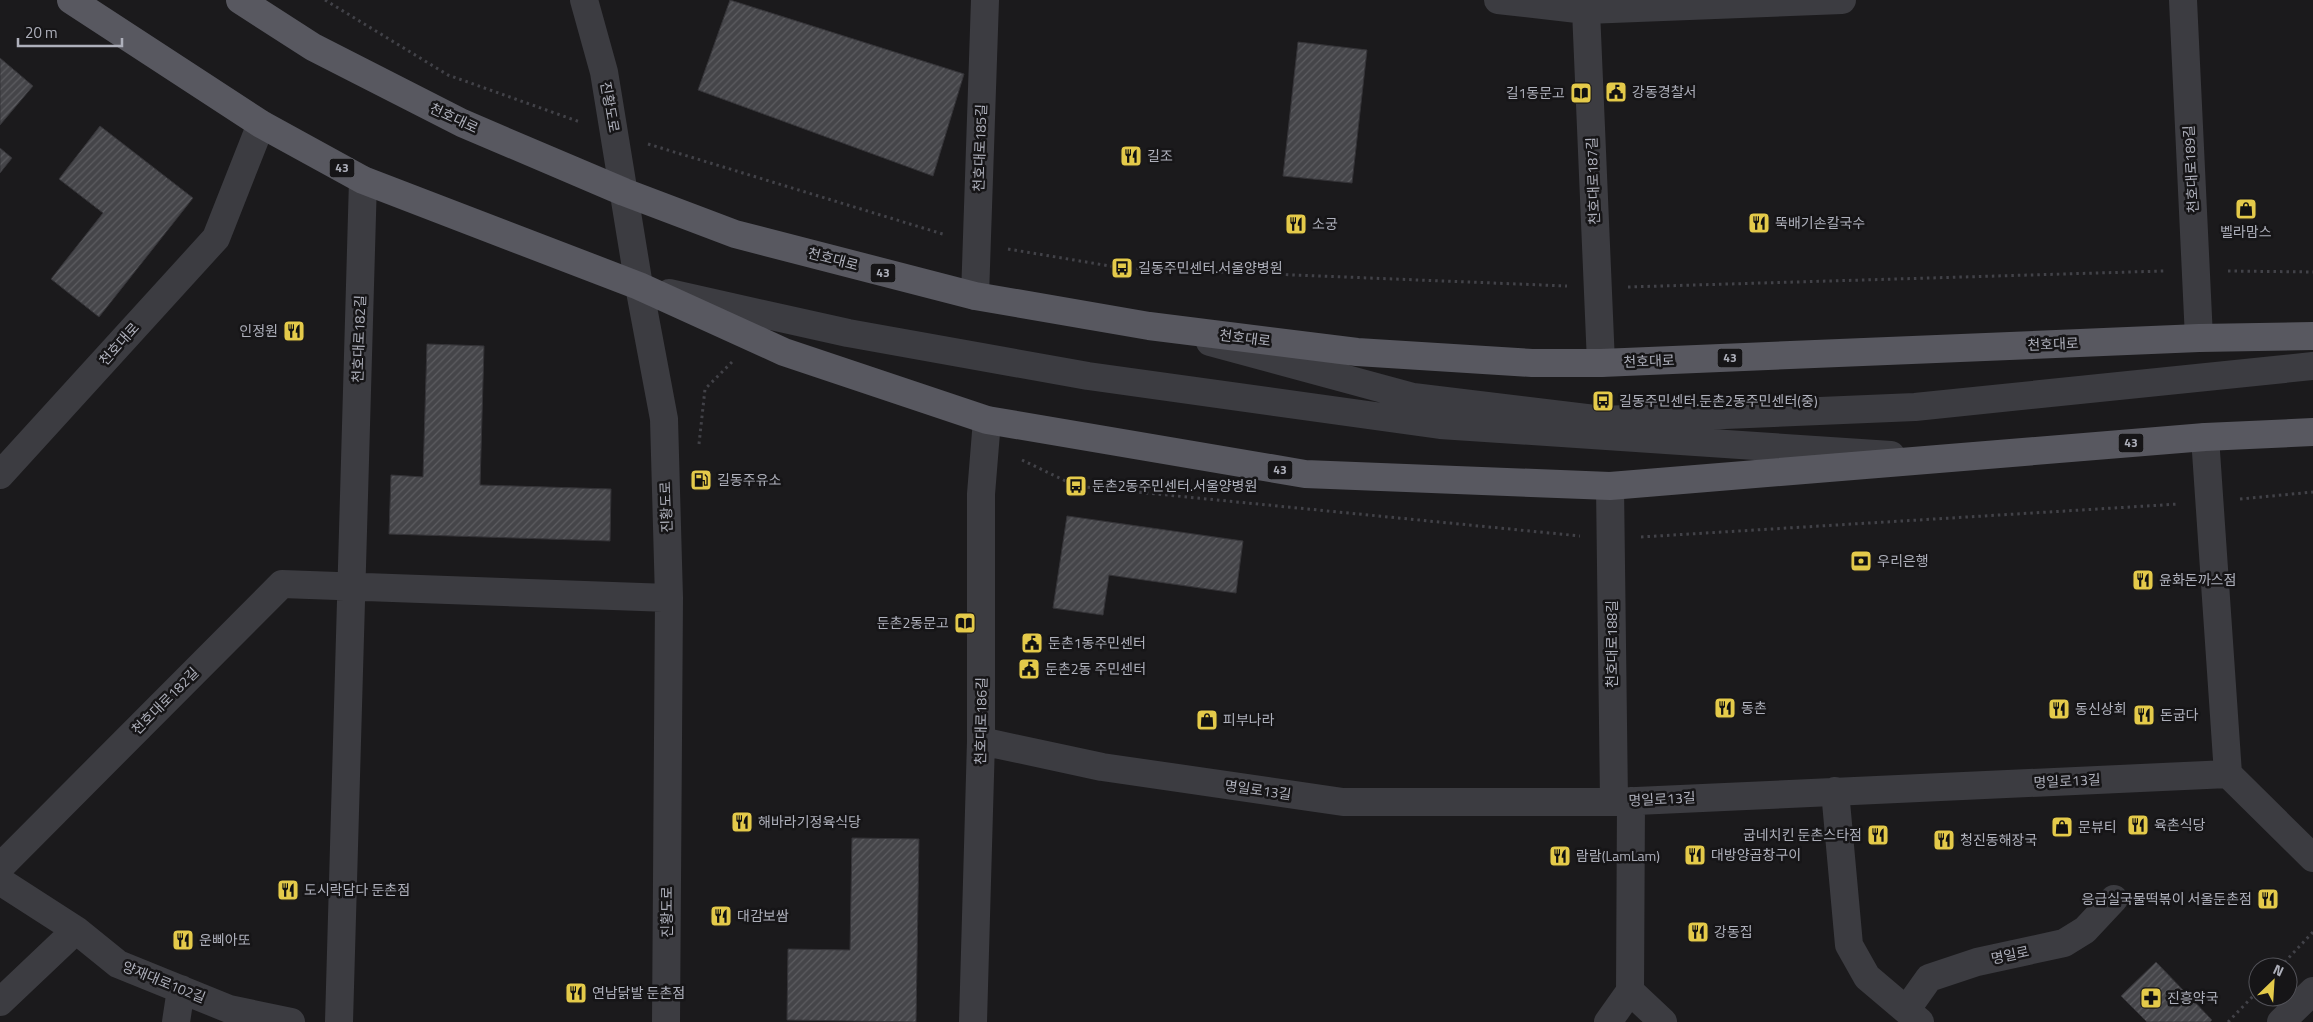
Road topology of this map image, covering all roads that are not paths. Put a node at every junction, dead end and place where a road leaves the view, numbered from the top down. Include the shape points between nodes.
1 (71, 0) edge
2 (240, 0) edge
3 (584, 0) edge
4 (985, 0) edge
5 (1498, 0) edge
6 (1842, 0) edge
7 (2183, 0) edge
8 (1590, 5) edge
9 (261, 124) junction
10 (363, 180) junction
11 (624, 192) junction
12 (639, 286) junction
13 (974, 296) junction
14 (1149, 326) junction
15 (2313, 336) edge
16 (2199, 338) junction
17 (1601, 363) junction
18 (2313, 366) edge
19 (987, 420) junction
20 (2313, 432) edge
21 (2205, 437) junction
22 (1950, 458) junction
23 (0, 475) edge
24 (1610, 486) junction
25 (351, 588) junction
26 (669, 598) junction
27 (981, 741) junction
28 (2228, 774) junction
29 (1835, 791) junction
30 (1622, 801) junction
31 (2313, 858) edge
32 (0, 867) edge
33 (0, 881) edge
34 (2114, 899) dead end
35 (76, 930) junction
36 (181, 989) junction
37 (2313, 990) edge
38 (1630, 992) junction
39 (0, 1002) edge
40 (1914, 1016) edge
41 (176, 1022) edge
42 (290, 1022) edge
43 (339, 1022) edge
44 (666, 1022) edge
45 (973, 1022) edge
46 (1608, 1022) edge
47 (1663, 1022) edge
48 (2281, 1022) edge

1 - 9 main road, 43
2 - 11 main road, 천호대로 / 43 via 313,47 462,123
3 - 11 street, 진황도로 via 604,72
4 - 13 street, 천호대로185길
5 - 8 street
6 - 8 street
7 - 16 street, 천호대로189길
8 - 17 street, 천호대로187길
9 - 10 main road, 43
9 - 23 street, 천호대로 via 216,238
10 - 12 main road, 43
10 - 25 street, 천호대로182길
11 - 12 street, 진황도로
11 - 13 main road, 천호대로 / 43 via 735,234
12 - 19 main road, 43 via 784,352
12 - 22 street via 848,334 1088,376 1440,425
12 - 26 street, 진황도로 via 664,419
13 - 14 main road, 천호대로 / 43
14 - 17 main road, 천호대로 / 43 via 1357,352 1532,363
14 - 18 street via 1413,397 1603,420 1915,407
15 - 16 main road, 천호대로 / 43
16 - 17 main road, 천호대로 / 43
19 - 24 main road, 43 via 1305,474
19 - 27 street, 천호대로186길 via 981,494
20 - 21 main road, 43
21 - 22 main road, 43
21 - 28 street
22 - 24 main road, 43
24 - 30 street, 천호대로188길
25 - 26 street
25 - 32 street, 천호대로182길 via 282,584
25 - 43 street, 천호대로182길
26 - 44 street, 진황도로
27 - 30 street, 명일로13길 via 1102,767 1343,802
27 - 45 street, 천호대로186길
28 - 29 street, 명일로13길
28 - 31 street
29 - 30 street, 명일로13길
29 - 40 street, 명일로 via 1849,945 1867,977
30 - 38 street, 천호대로188길
33 - 35 street, 양재대로102길
34 - 40 street, 명일로 via 2085,930 2064,943 1977,962 1930,978
35 - 36 street, 양재대로102길 via 118,964
35 - 39 street
36 - 41 street
36 - 42 street, 양재대로102길 via 229,1009
37 - 48 street
38 - 46 street
38 - 47 street

